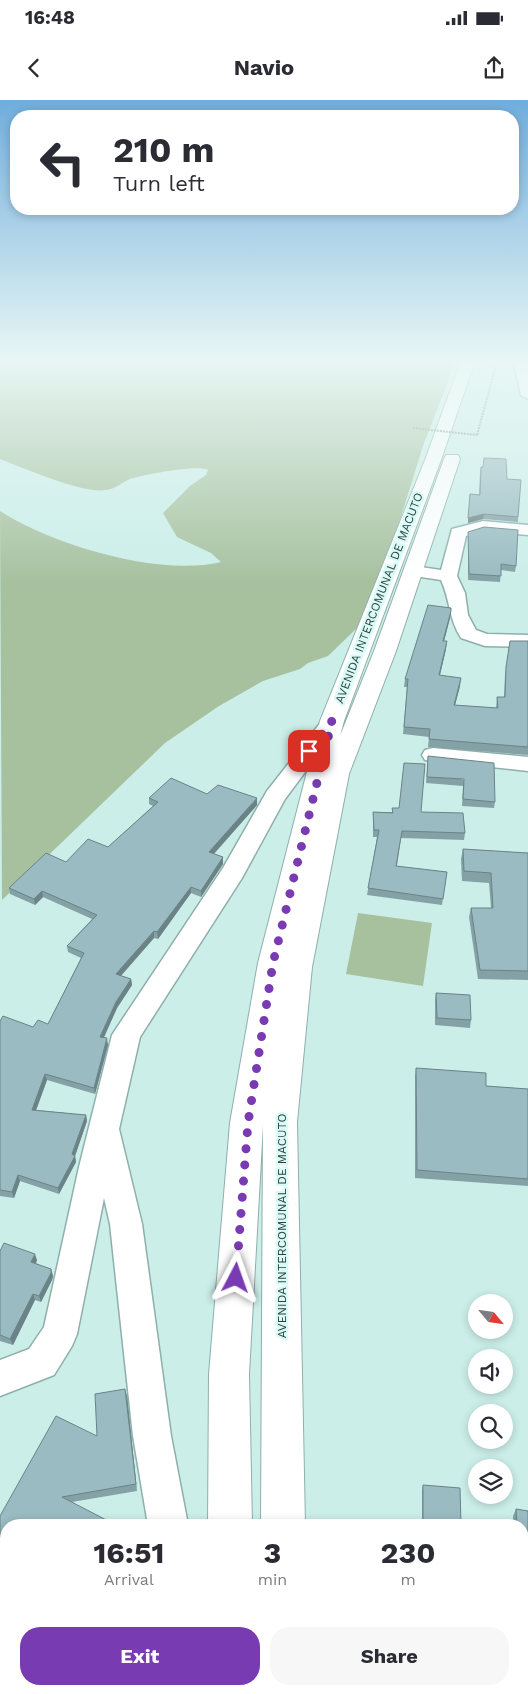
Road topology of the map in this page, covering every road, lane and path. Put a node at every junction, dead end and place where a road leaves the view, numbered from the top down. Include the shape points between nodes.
1 (443, 432) edge
2 (453, 432) edge
3 (461, 432) edge
4 (478, 432) edge
5 (528, 530) edge
6 (414, 571) junction
7 (448, 576) junction
8 (528, 641) edge
9 (332, 721) junction
10 (433, 755) edge
11 (528, 764) edge
12 (105, 1126) junction
13 (0, 1378) edge
14 (167, 1519) edge
15 (230, 1519) edge
16 (283, 1519) edge

1 - 9 main road, AVENIDA INTERCOMUNAL DE MACUTO
2 - 4 path, bridge via 477,435
3 - 6 main road, AVENIDA INTERCOMUNAL DE MACUTO
5 - 7 street via 475,526 464,529 458,533
6 - 7 street
6 - 16 main road, AVENIDA INTERCOMUNAL DE MACUTO via 337,774 297,967 280,1122
7 - 8 street via 468,634 485,640
9 - 12 street via 275,796 233,872 126,1035
9 - 15 main road, AVENIDA INTERCOMUNAL DE MACUTO via 273,963 248,1123 229,1374
10 - 11 street
12 - 13 street via 60,1334 41,1362
12 - 14 street via 126,1224 152,1436

